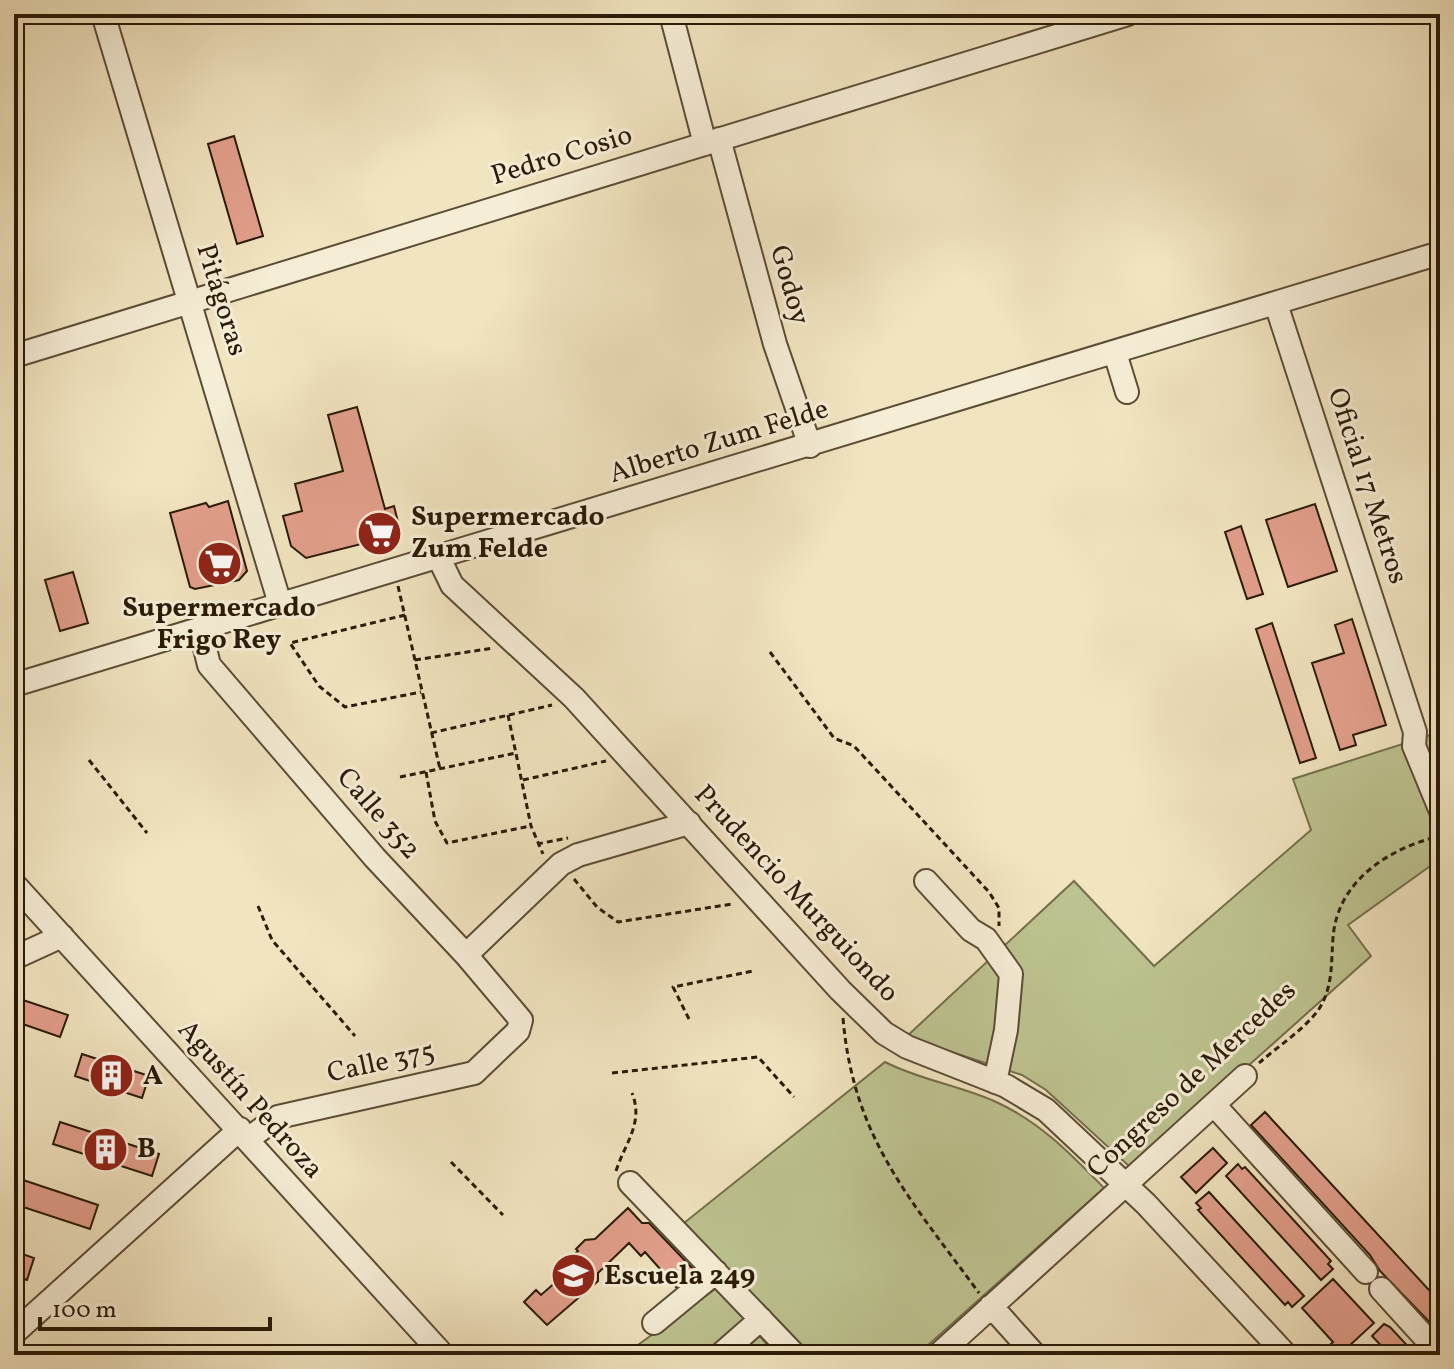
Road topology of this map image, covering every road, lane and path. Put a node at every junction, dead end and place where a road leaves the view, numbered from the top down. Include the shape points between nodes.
1 (103, 14) edge
2 (671, 14) edge
3 (1128, 14) edge
4 (712, 142) junction
5 (1440, 253) edge
6 (191, 303) junction
7 (1276, 304) junction
8 (1115, 353) junction
9 (14, 356) edge
10 (1127, 392) dead end
11 (810, 446) junction
12 (438, 556) junction
13 (399, 589) dead end
14 (280, 604) junction
15 (405, 615) junction
16 (200, 628) junction
17 (501, 646) dead end
18 (770, 652) dead end
19 (415, 660) junction
20 (14, 685) edge
21 (421, 692) junction
22 (557, 704) dead end
23 (508, 715) junction
24 (431, 733) junction
25 (516, 753) junction
26 (612, 758) dead end
27 (89, 760) dead end
28 (440, 769) junction
29 (426, 772) junction
30 (400, 777) dead end
31 (523, 780) junction
32 (1440, 809) edge
33 (689, 823) junction
34 (531, 826) junction
35 (147, 833) dead end
36 (1440, 836) edge
37 (558, 866) junction
38 (926, 881) dead end
39 (14, 884) edge
40 (732, 904) dead end
41 (258, 906) dead end
42 (62, 936) junction
43 (994, 949) junction
44 (466, 955) junction
45 (14, 958) edge
46 (753, 971) dead end
47 (840, 990) junction
48 (689, 1019) dead end
49 (518, 1031) joint
50 (355, 1036) dead end
51 (612, 1073) dead end
52 (1245, 1076) joint
53 (995, 1082) junction
54 (632, 1093) dead end
55 (794, 1097) dead end
56 (1215, 1106) junction
57 (244, 1134) junction
58 (451, 1162) dead end
59 (630, 1183) joint
60 (1125, 1184) junction
61 (503, 1215) dead end
62 (716, 1272) junction
63 (991, 1306) junction
64 (761, 1319) junction
65 (654, 1323) dead end
66 (14, 1333) edge
67 (1440, 1354) edge
68 (443, 1355) edge
69 (720, 1355) edge
70 (795, 1355) edge
71 (938, 1355) edge
72 (1035, 1355) edge
73 (1286, 1355) edge

1 - 6 street, Pitágoras
2 - 4 street, Godoy
3 - 4 street, Pedro Cosio
4 - 6 street, Pedro Cosio
4 - 11 street, Godoy
5 - 7 street, Alberto Zum Felde
6 - 9 street, Pedro Cosio
6 - 14 street, Pitágoras
7 - 8 street, Alberto Zum Felde
7 - 32 street, Oficial 17 Metros via 1415,732 1414,746
8 - 10 street
8 - 11 street, Alberto Zum Felde
11 - 12 street, Alberto Zum Felde
12 - 14 street, Alberto Zum Felde
12 - 33 street, Prudencio Murguiondo via 452,585 574,698
13 - 15 path
14 - 16 street, Alberto Zum Felde
15 - 19 path
15 - 21 path via 290,643 319,686 345,707
16 - 20 street, Alberto Zum Felde
16 - 44 street, Calle 352 via 209,665
17 - 19 path
18 - 43 path via 834,738 854,746 989,892 999,908 999,943
19 - 21 path
21 - 24 path
22 - 23 path
23 - 24 path
23 - 25 path
24 - 28 path
25 - 28 path
25 - 31 path
26 - 31 path
27 - 35 path
28 - 29 path
29 - 30 path
29 - 34 path via 435,821 447,843
31 - 34 path
33 - 37 street via 578,855
33 - 47 street, Prudencio Murguiondo
34 - 37 path via 537,844
36 - 52 path, Congreso de Mercedes via 1376,862 1341,903 1333,936 1333,975 1318,1010
37 - 40 path via 612,919 629,923
37 - 44 street
38 - 43 street
39 - 42 street, Agustín Pedroza
41 - 50 path via 272,940
42 - 45 street
42 - 57 street, Agustín Pedroza
43 - 53 street via 1012,981
44 - 49 street, Calle 352 via 517,1013
46 - 48 path via 673,987
47 - 53 street, Prudencio Murguiondo via 884,1033 907,1047
47 - 63 path via 846,1055 862,1114 890,1170
49 - 57 street, Calle 375 via 474,1073 278,1117
51 - 55 path via 758,1057
52 - 56 street, Congreso de Mercedes
53 - 60 street, Prudencio Murguiondo via 1046,1110
54 - 59 path via 638,1120 616,1171
56 - 60 street, Congreso de Mercedes
56 - 67 street
57 - 66 street, Calle 375
57 - 68 street, Agustín Pedroza
58 - 61 path
59 - 62 street
60 - 63 street, Congreso de Mercedes
60 - 73 street, Prudencio Murguiondo
62 - 64 street
62 - 65 street
63 - 71 street, Congreso de Mercedes
63 - 72 street
64 - 69 street
64 - 70 street

